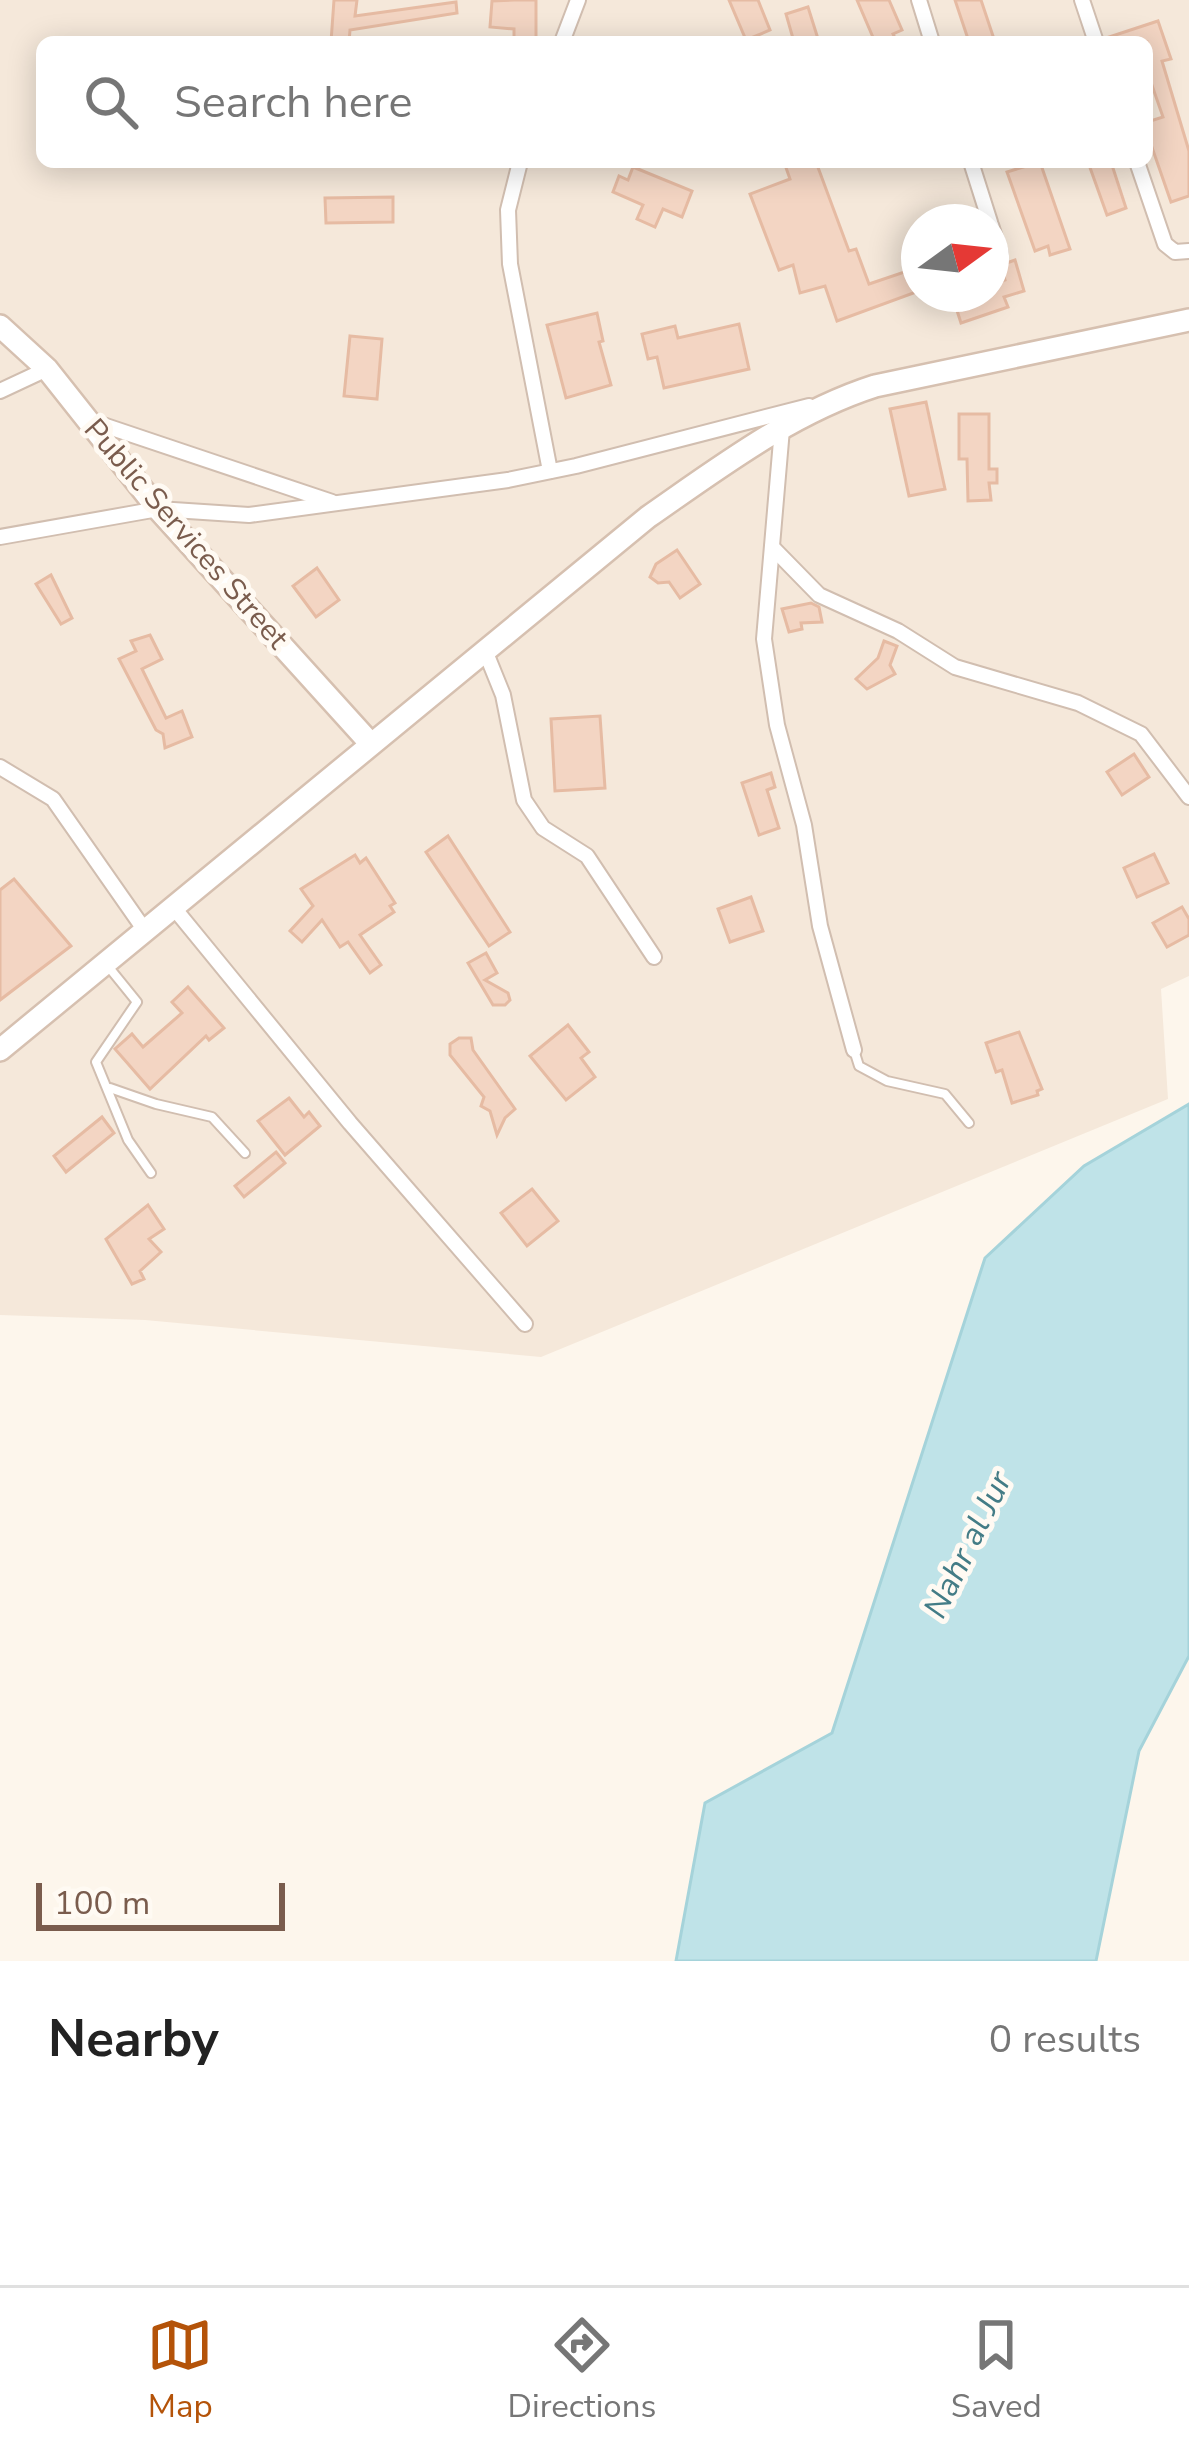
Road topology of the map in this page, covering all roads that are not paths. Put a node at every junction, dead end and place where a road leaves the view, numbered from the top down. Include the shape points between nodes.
1 (578, 0) edge
2 (919, 0) edge
3 (1082, 0) edge
4 (564, 36) edge
5 (930, 36) edge
6 (1094, 36) edge
7 (518, 168) edge
8 (973, 168) edge
9 (1139, 168) edge
10 (985, 204) edge
11 (1189, 251) edge
12 (1189, 320) edge
13 (0, 326) edge
14 (47, 369) junction
15 (0, 391) edge
16 (827, 402) junction
17 (87, 420) junction
18 (782, 429) junction
19 (550, 471) junction
20 (337, 503) junction
21 (158, 509) junction
22 (0, 537) edge
23 (772, 548) junction
24 (486, 653) junction
25 (370, 743) junction
26 (0, 767) edge
27 (1189, 797) edge
28 (174, 908) junction
29 (146, 932) junction
30 (654, 957) dead end
31 (106, 964) junction
32 (0, 1050) edge
33 (854, 1050) joint
34 (109, 1087) junction
35 (969, 1123) dead end
36 (245, 1153) dead end
37 (151, 1173) dead end
38 (525, 1324) dead end

1 - 4 street
2 - 5 street
3 - 6 street
7 - 19 street via 508,210 510,264
8 - 10 street
9 - 11 street via 1165,244
12 - 16 street
13 - 14 street, Public Services Street
14 - 15 street
14 - 17 street, Public Services Street
16 - 18 street
16 - 19 street
17 - 20 street
17 - 21 street, Public Services Street
18 - 23 street
18 - 24 street via 648,517
19 - 20 street
20 - 21 street via 249,514
21 - 22 street
21 - 25 street, Public Services Street
23 - 27 street via 819,596 955,667 1078,703 1141,734
23 - 33 street via 764,639 777,725
24 - 25 street
24 - 30 street via 524,800 543,828 587,856
25 - 28 street
26 - 29 street via 53,799
28 - 29 street
28 - 38 street
29 - 31 street
31 - 32 street
31 - 34 lane via 137,1002 96,1062
33 - 35 lane via 859,1066 887,1081 946,1094
34 - 36 lane via 212,1117
34 - 37 lane via 128,1140

